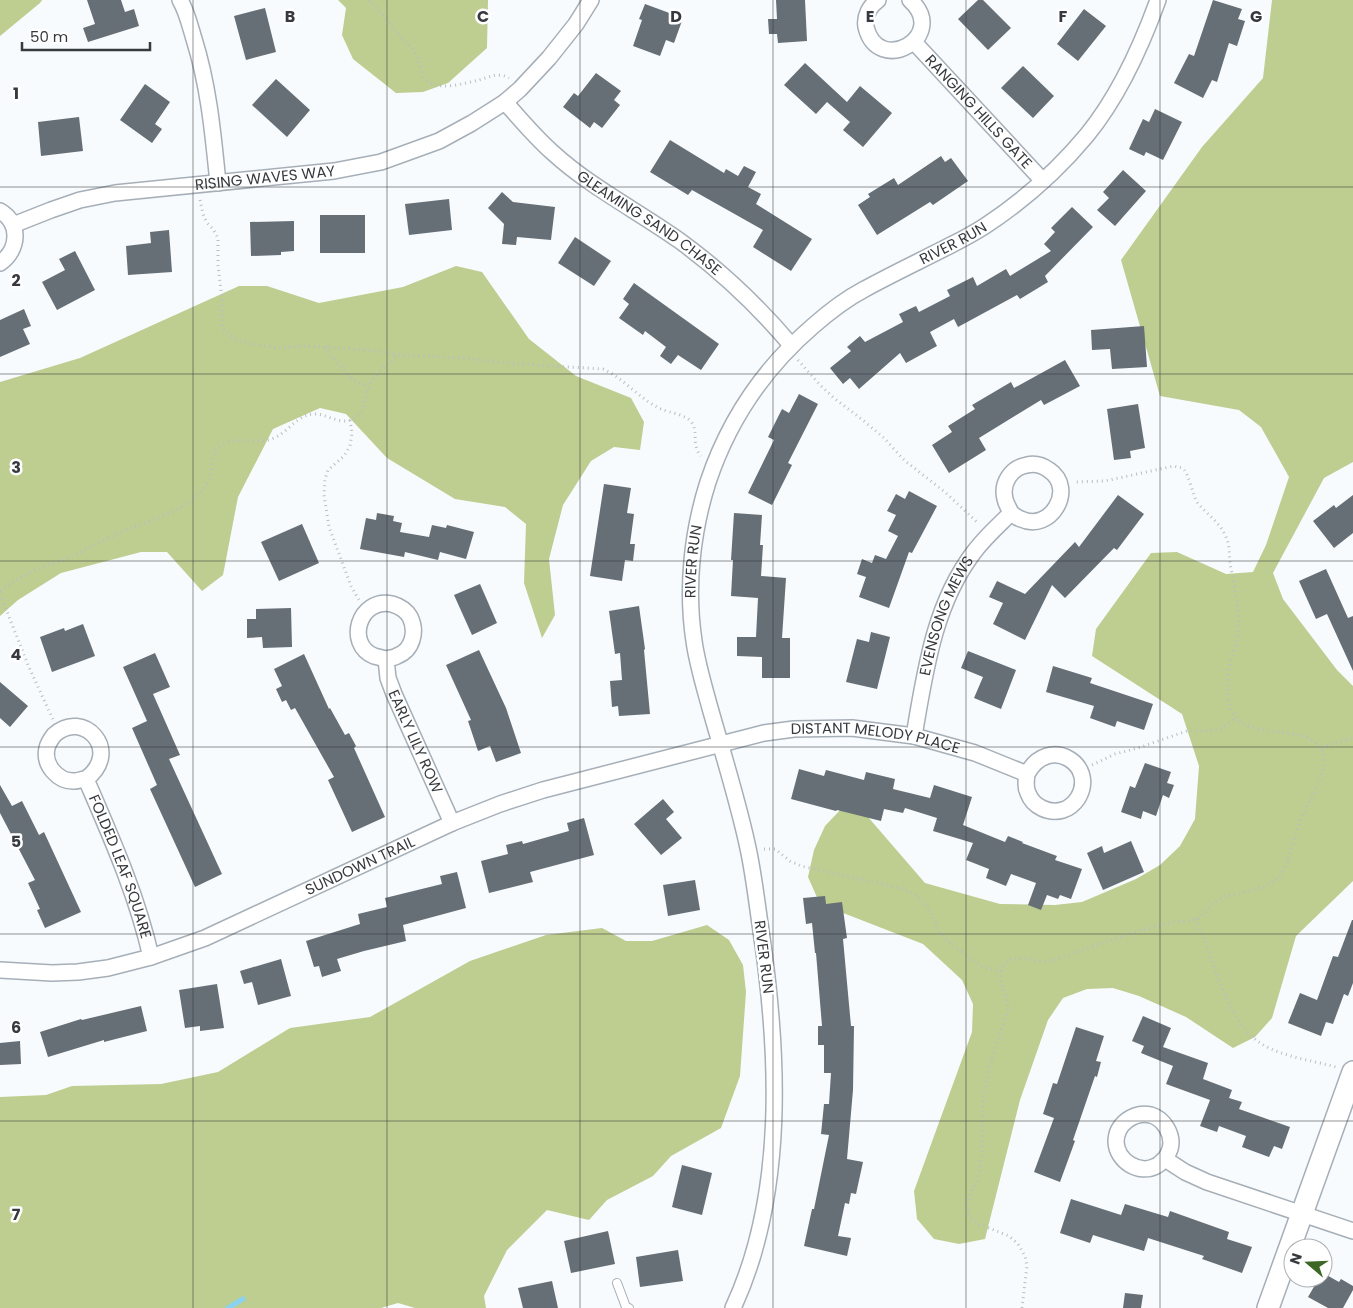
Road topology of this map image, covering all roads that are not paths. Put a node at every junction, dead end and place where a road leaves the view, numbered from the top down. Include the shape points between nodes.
1 (180, 0) edge
2 (591, 0) edge
3 (878, 0) edge
4 (910, 0) edge
5 (1158, 0) edge
6 (914, 42) junction
7 (505, 102) junction
8 (1043, 181) junction
9 (218, 183) junction
10 (0, 211) edge
11 (13, 225) junction
12 (0, 263) edge
13 (789, 347) junction
14 (1011, 512) junction
15 (386, 659) junction
16 (914, 736) junction
17 (720, 744) junction
18 (1027, 774) junction
19 (86, 779) junction
20 (452, 824) junction
21 (151, 957) junction
22 (0, 970) edge
23 (1353, 1072) edge
24 (1165, 1159) dead end
25 (1303, 1214) junction
26 (1353, 1231) edge
27 (617, 1282) dead end
28 (629, 1308) edge
29 (734, 1308) edge
30 (1268, 1308) edge

1 - 9 street via 199,54 209,98
2 - 7 street, RISING WAVES WAY via 549,58
3 - 6 street, RANGING HILLS GATE via 868,11 866,24 868,35 875,44 896,51
4 - 6 street, RANGING HILLS GATE via 921,16 921,26
5 - 8 street, RIVER RUN via 1132,64 1111,100 1089,133
6 - 8 street, RANGING HILLS GATE
7 - 9 street, RISING WAVES WAY via 439,141 381,162 334,172
7 - 13 street, GLEAMING SAND CHASE via 534,135 580,175 716,269 770,320
8 - 13 street, RIVER RUN via 980,230 840,303
9 - 11 street, RISING WAVES WAY via 115,193 80,200
10 - 11 street
11 - 12 street via 16,238 12,253
13 - 17 street, RIVER RUN via 766,372 731,428 707,484 693,543 690,607 694,642
14 - 14 street via 1021,520 1032,522 1053,513 1061,491 1054,474 1042,466 1031,464 1013,471 1004,490
14 - 16 street, EVENSONG MEWS via 974,552 950,592 931,646
15 - 15 street via 366,650 358,631 366,611 374,605 386,603 398,606 414,625 408,648 398,656
15 - 20 street, EARLY LILY ROW via 394,694
16 - 17 street, DISTANT MELODY PLACE via 852,728 794,728
16 - 18 street, DISTANT MELODY PLACE via 975,753
17 - 20 street, SUNDOWN TRAIL via 543,790
17 - 29 street, RIVER RUN via 748,849 769,985 774,1056 773,1114 762,1219
18 - 18 street via 1042,757 1065,756 1080,770 1081,792 1075,803 1065,809 1045,810 1028,794
19 - 19 street, FOLDED LEAF SQUARE via 74,782 52,772 46,749 50,739 60,730 78,726 89,731 100,745 100,762
19 - 21 street, FOLDED LEAF SQUARE via 124,869
20 - 21 street, SUNDOWN TRAIL via 205,938
21 - 22 street, SUNDOWN TRAIL via 78,972
23 - 25 street
24 - 25 street via 1207,1182
25 - 26 street
25 - 30 street
27 - 28 lane

